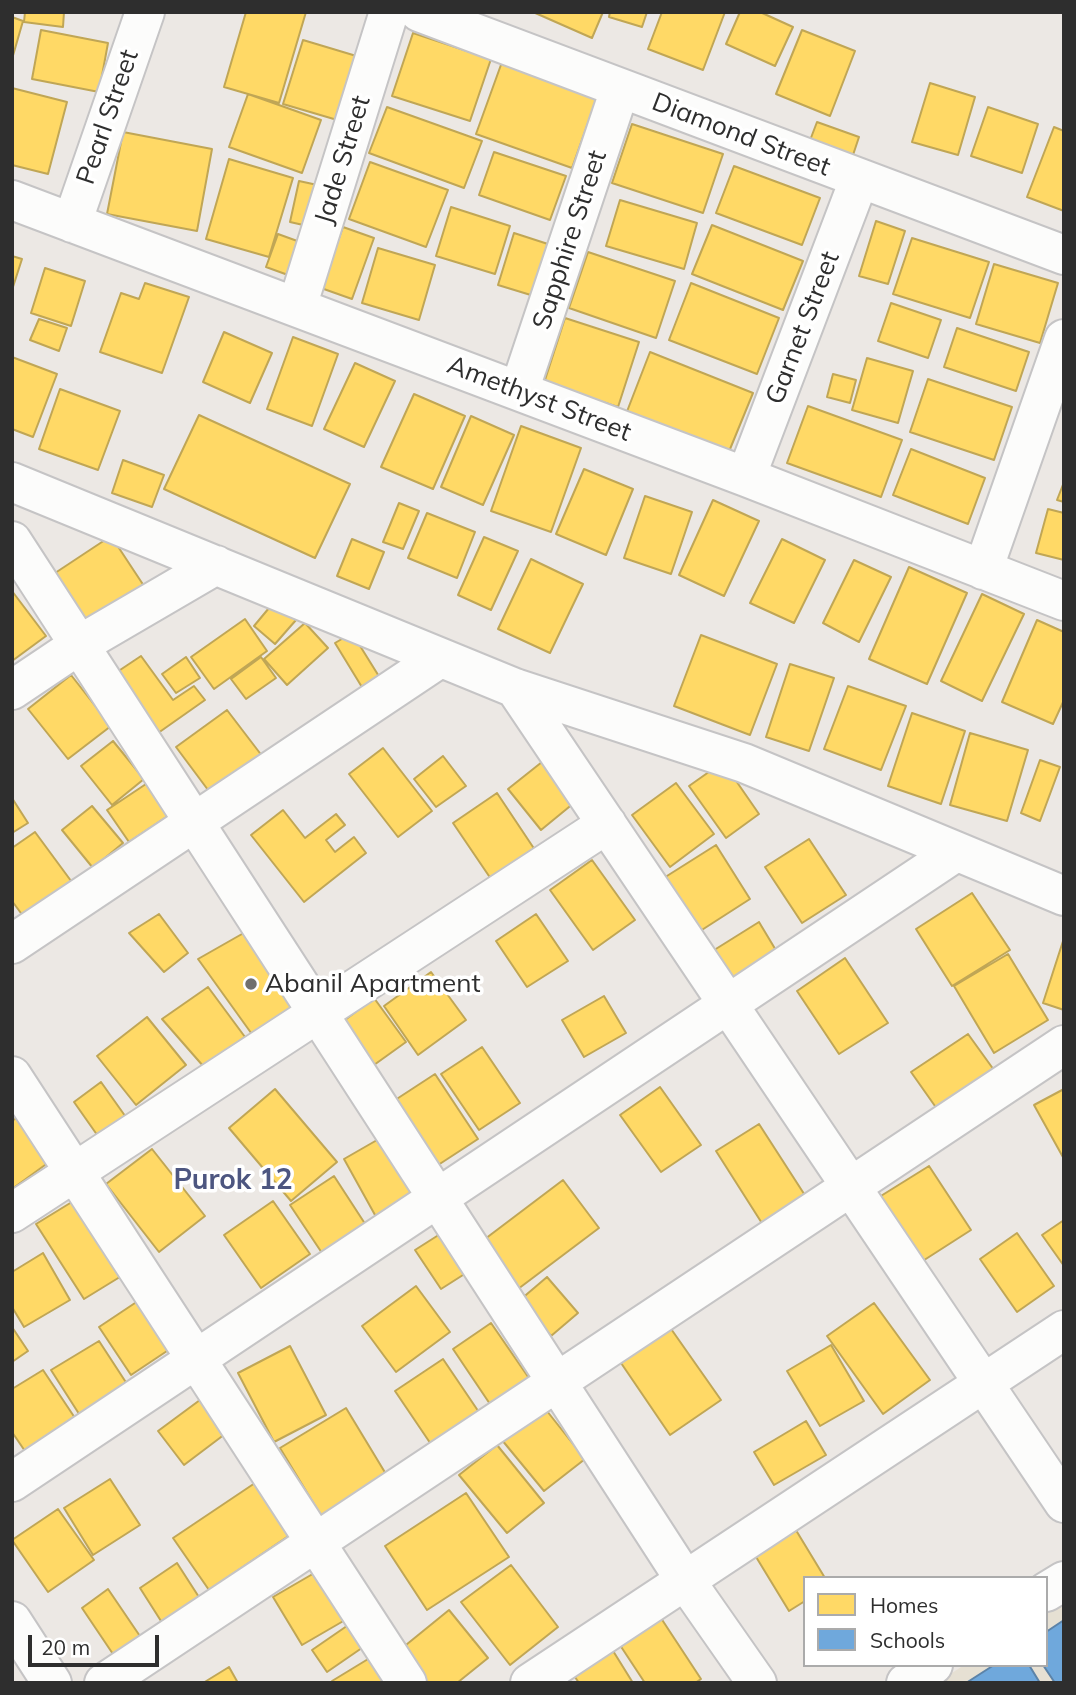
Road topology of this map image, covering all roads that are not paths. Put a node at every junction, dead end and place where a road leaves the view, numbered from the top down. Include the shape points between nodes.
1 (145, 12) edge
2 (389, 12) edge
3 (419, 12) edge
4 (620, 89) junction
5 (859, 180) junction
6 (12, 200) edge
7 (72, 223) junction
8 (1064, 255) edge
9 (297, 307) junction
10 (1064, 340) edge
11 (519, 391) junction
12 (746, 477) junction
13 (12, 482) edge
14 (12, 541) edge
15 (216, 565) junction
16 (983, 570) junction
17 (1064, 601) edge
18 (79, 645) junction
19 (440, 658) junction
20 (515, 688) junction
21 (12, 690) edge
22 (195, 822) junction
23 (607, 824) junction
24 (956, 852) junction
25 (1064, 897) edge
26 (12, 944) edge
27 (728, 1004) junction
28 (317, 1012) junction
29 (1064, 1045) edge
30 (12, 1076) edge
31 (76, 1173) junction
32 (851, 1186) junction
33 (437, 1198) junction
34 (12, 1213) edge
35 (1064, 1330) edge
36 (196, 1359) junction
37 (557, 1382) junction
38 (983, 1383) junction
39 (12, 1482) edge
40 (1064, 1503) edge
41 (316, 1542) junction
42 (685, 1580) junction
43 (1064, 1581) edge
44 (1048, 1591) edge
45 (12, 1621) edge
46 (930, 1667) edge
47 (52, 1683) edge
48 (104, 1683) edge
49 (407, 1683) edge
50 (530, 1683) edge
51 (757, 1683) edge
52 (906, 1683) edge

1 - 7 street, Pearl Street
2 - 9 street, Jade Street
3 - 4 street, Diamond Street
4 - 5 street, Diamond Street
4 - 11 street, Sapphire Street
5 - 8 street, Diamond Street
5 - 12 street, Garnet Street
6 - 7 street, Amethyst Street
7 - 9 street, Amethyst Street
9 - 11 street, Amethyst Street
10 - 16 street
11 - 12 street, Amethyst Street
12 - 16 street, Amethyst Street
13 - 15 street
14 - 18 street
15 - 18 street
15 - 19 street
16 - 17 street, Amethyst Street
18 - 21 street
18 - 22 street
19 - 20 street
19 - 22 street
20 - 23 street
20 - 24 street via 744,763
22 - 26 street
22 - 28 street
23 - 27 street
23 - 28 street
24 - 25 street
24 - 27 street
27 - 32 street
27 - 33 street
28 - 31 street
28 - 33 street
29 - 32 street
30 - 31 street
31 - 34 street
31 - 36 street
32 - 37 street
32 - 38 street
33 - 36 street
33 - 37 street
35 - 38 street
36 - 39 street
36 - 41 street
37 - 41 street
37 - 42 street
38 - 40 street
38 - 42 street
41 - 48 street
41 - 49 street
42 - 50 street
42 - 51 street
43 - 44 street
45 - 47 street
46 - 52 street

